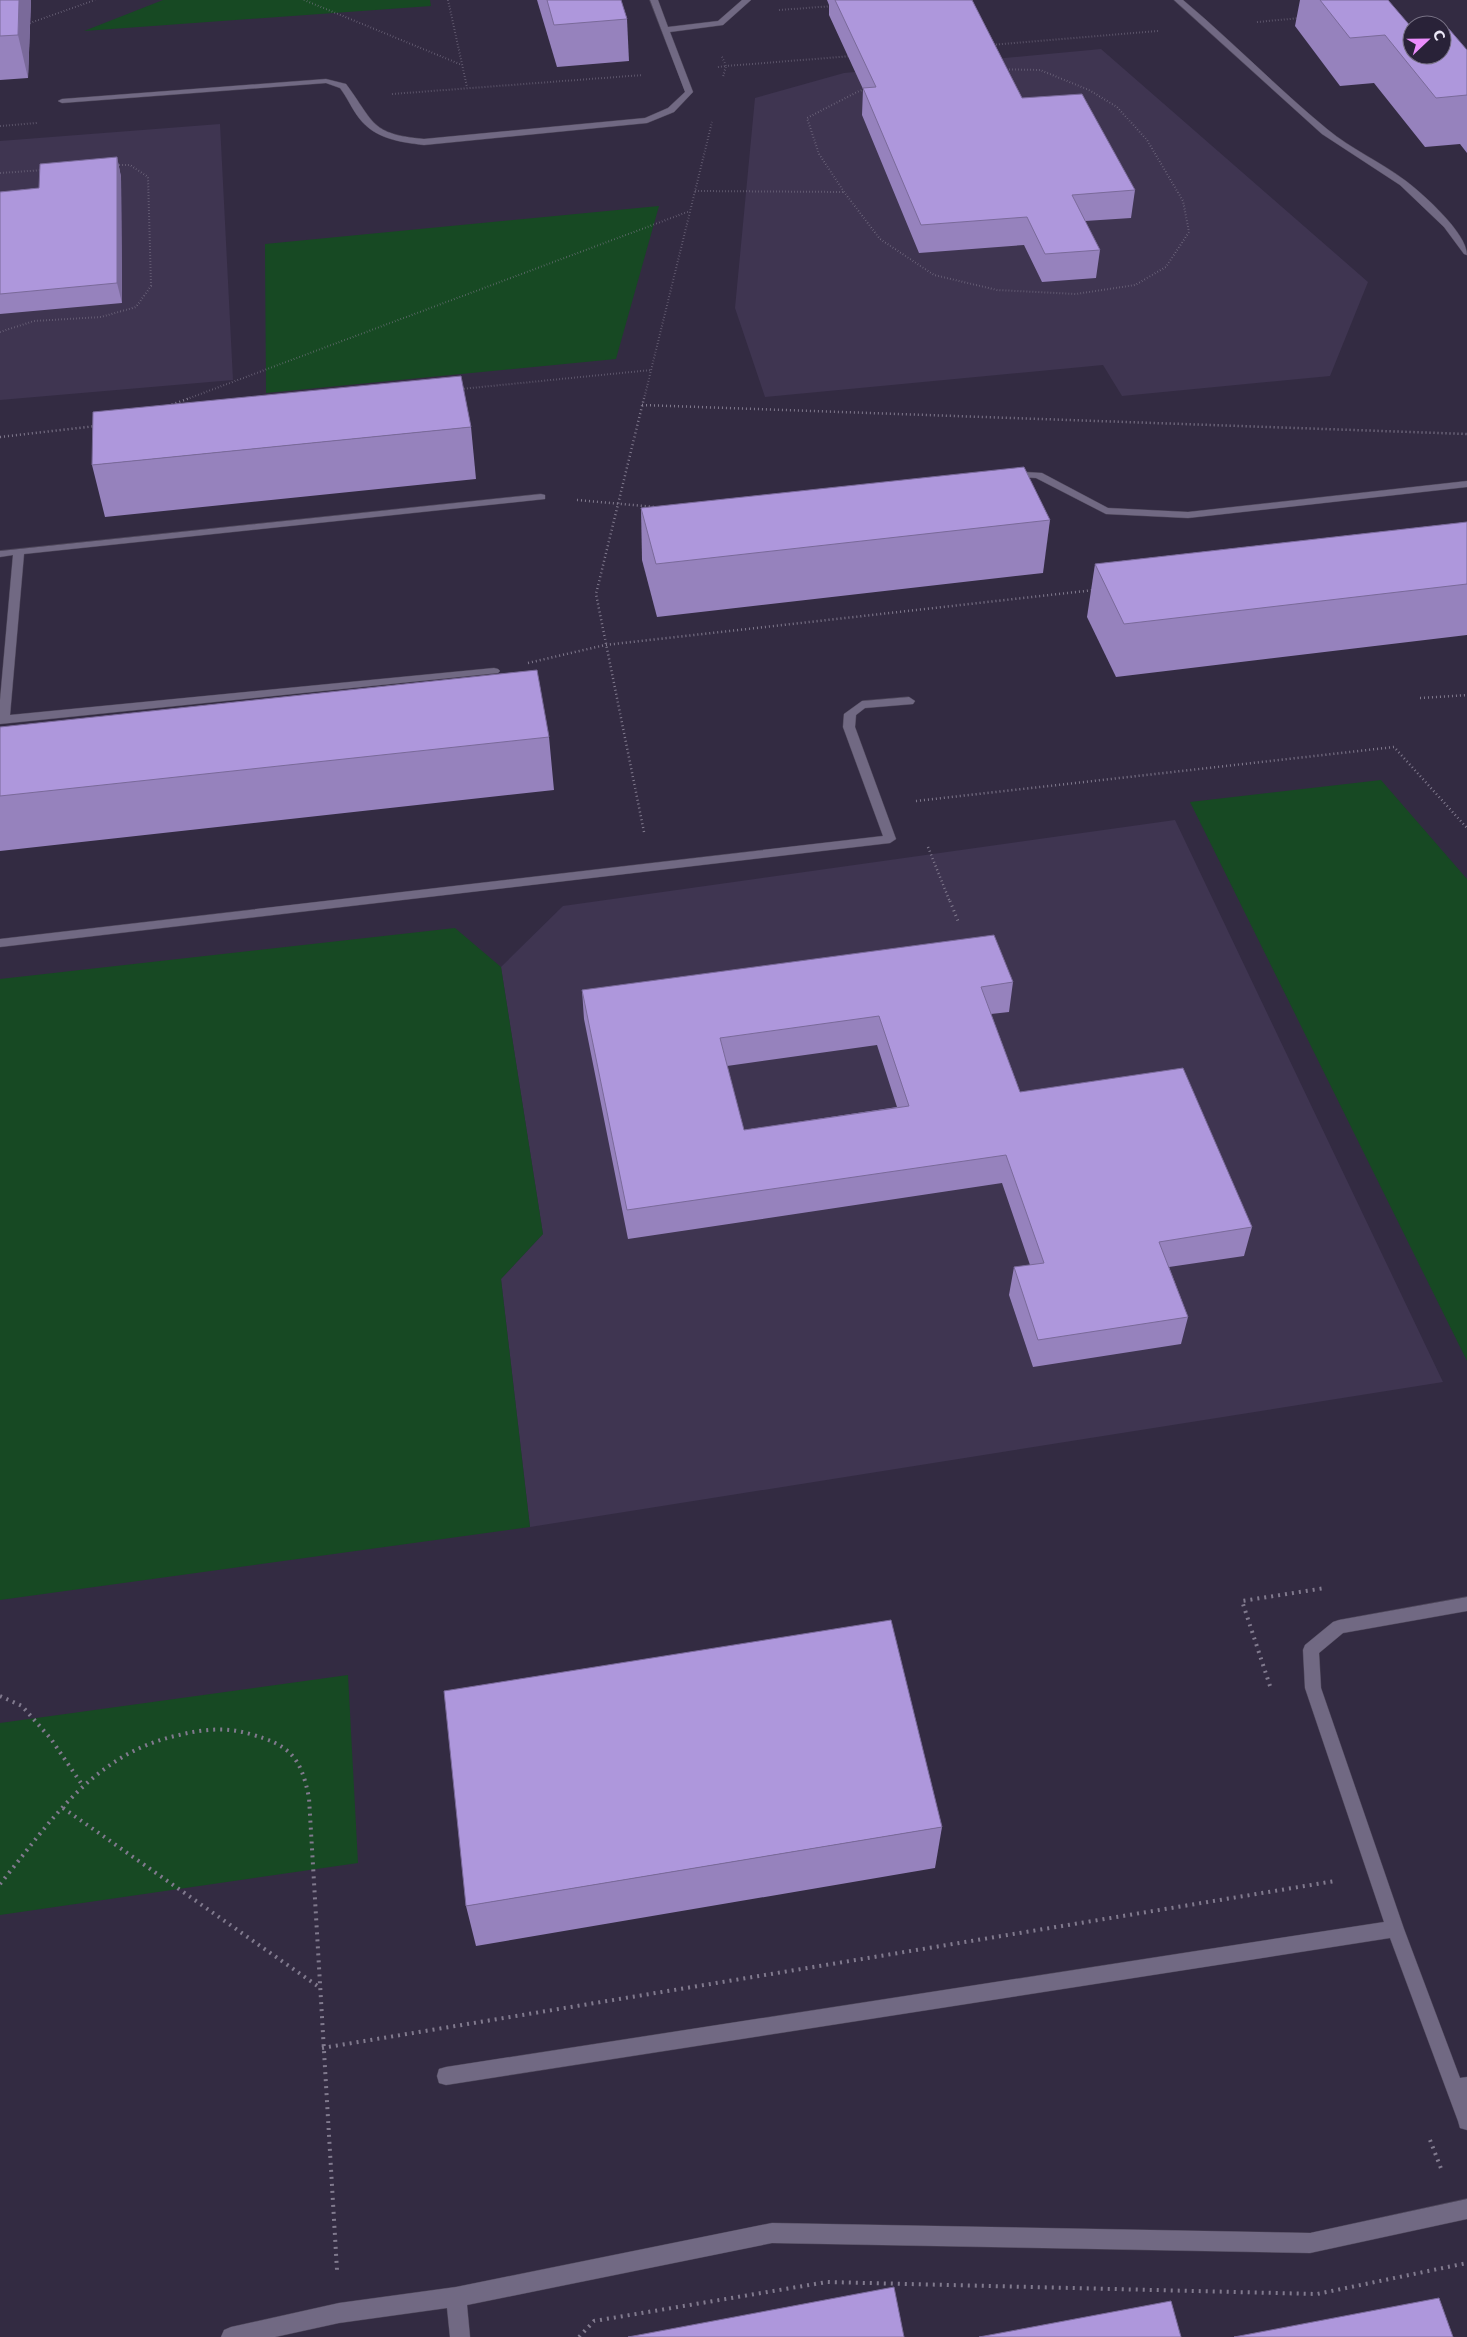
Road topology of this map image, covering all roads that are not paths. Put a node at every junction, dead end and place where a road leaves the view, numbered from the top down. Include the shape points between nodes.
1 (654, 0) edge
2 (747, 0) edge
3 (1178, 0) edge
4 (665, 30) junction
5 (62, 101) dead end
6 (1467, 252) edge
7 (1000, 474) edge
8 (1467, 484) edge
9 (541, 497) road end
10 (19, 551) junction
11 (0, 554) edge
12 (494, 670) road end
13 (909, 700) dead end
14 (2, 720) edge
15 (0, 943) edge
16 (1467, 1604) edge
17 (1395, 1929) junction
18 (446, 2076) dead end
19 (1461, 2087) edge
20 (1467, 2121) edge
21 (1467, 2209) edge
22 (456, 2297) junction
23 (231, 2337) edge
24 (460, 2337) edge

1 - 4 lane
2 - 4 lane via 720,23
3 - 6 lane via 1325,132 1402,183 1447,225
4 - 5 lane via 689,92 671,110 647,120 424,142 384,136 364,119 344,86 326,81
7 - 8 lane via 1038,475 1106,511 1188,515
9 - 10 lane
10 - 11 lane
10 - 14 lane
12 - 14 lane
13 - 15 lane via 862,705 850,714 849,727 890,839
16 - 17 lane via 1339,1627 1311,1650 1313,1688
17 - 18 lane
17 - 19 lane
19 - 20 lane
21 - 22 lane via 1310,2243 772,2233
22 - 23 lane via 339,2314
22 - 24 lane

